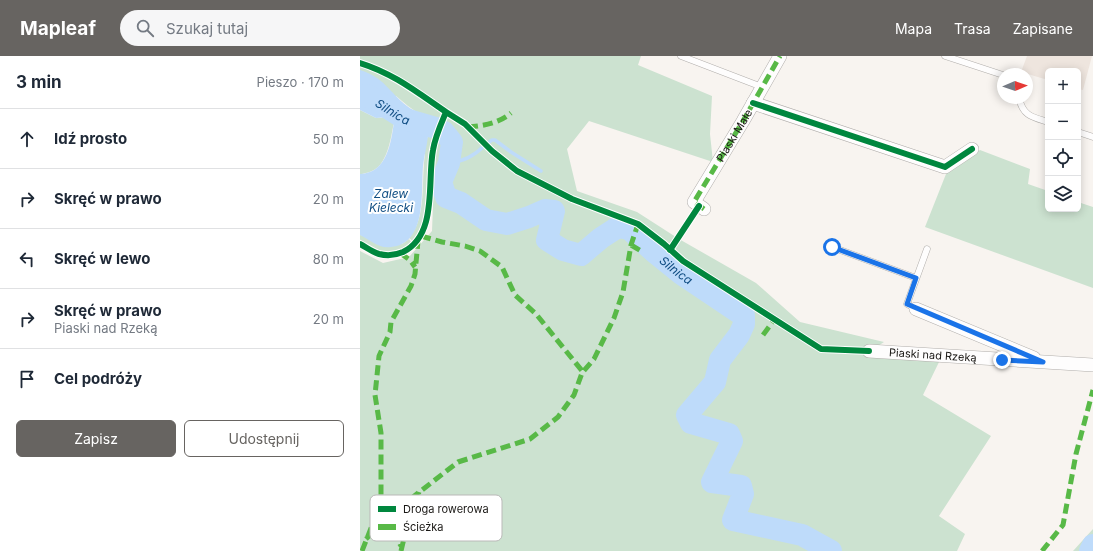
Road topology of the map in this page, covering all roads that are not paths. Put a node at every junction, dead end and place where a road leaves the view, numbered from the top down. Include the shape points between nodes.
1 (680, 56) edge
2 (780, 56) edge
3 (945, 56) edge
4 (997, 73) edge
5 (762, 87) junction
6 (753, 102) junction
7 (1020, 104) edge
8 (1045, 121) edge
9 (1081, 133) edge
10 (1093, 137) edge
11 (972, 149) dead end
12 (704, 209) dead end
13 (832, 247) dead end
14 (927, 249) dead end
15 (916, 278) junction
16 (916, 308) joint
17 (869, 351) dead end
18 (1043, 362) junction
19 (1093, 365) edge

1 - 5 lane
2 - 5 street, Piaski Małe
3 - 4 lane
5 - 6 street, Piaski Małe
6 - 11 street via 945,167
6 - 12 street, Piaski Małe via 694,202
7 - 8 lane via 1029,116
9 - 10 lane
13 - 15 lane
14 - 15 lane
15 - 16 lane via 907,304
16 - 18 street
17 - 18 street, Piaski nad Rzeką
18 - 19 street, Piaski nad Rzeką

